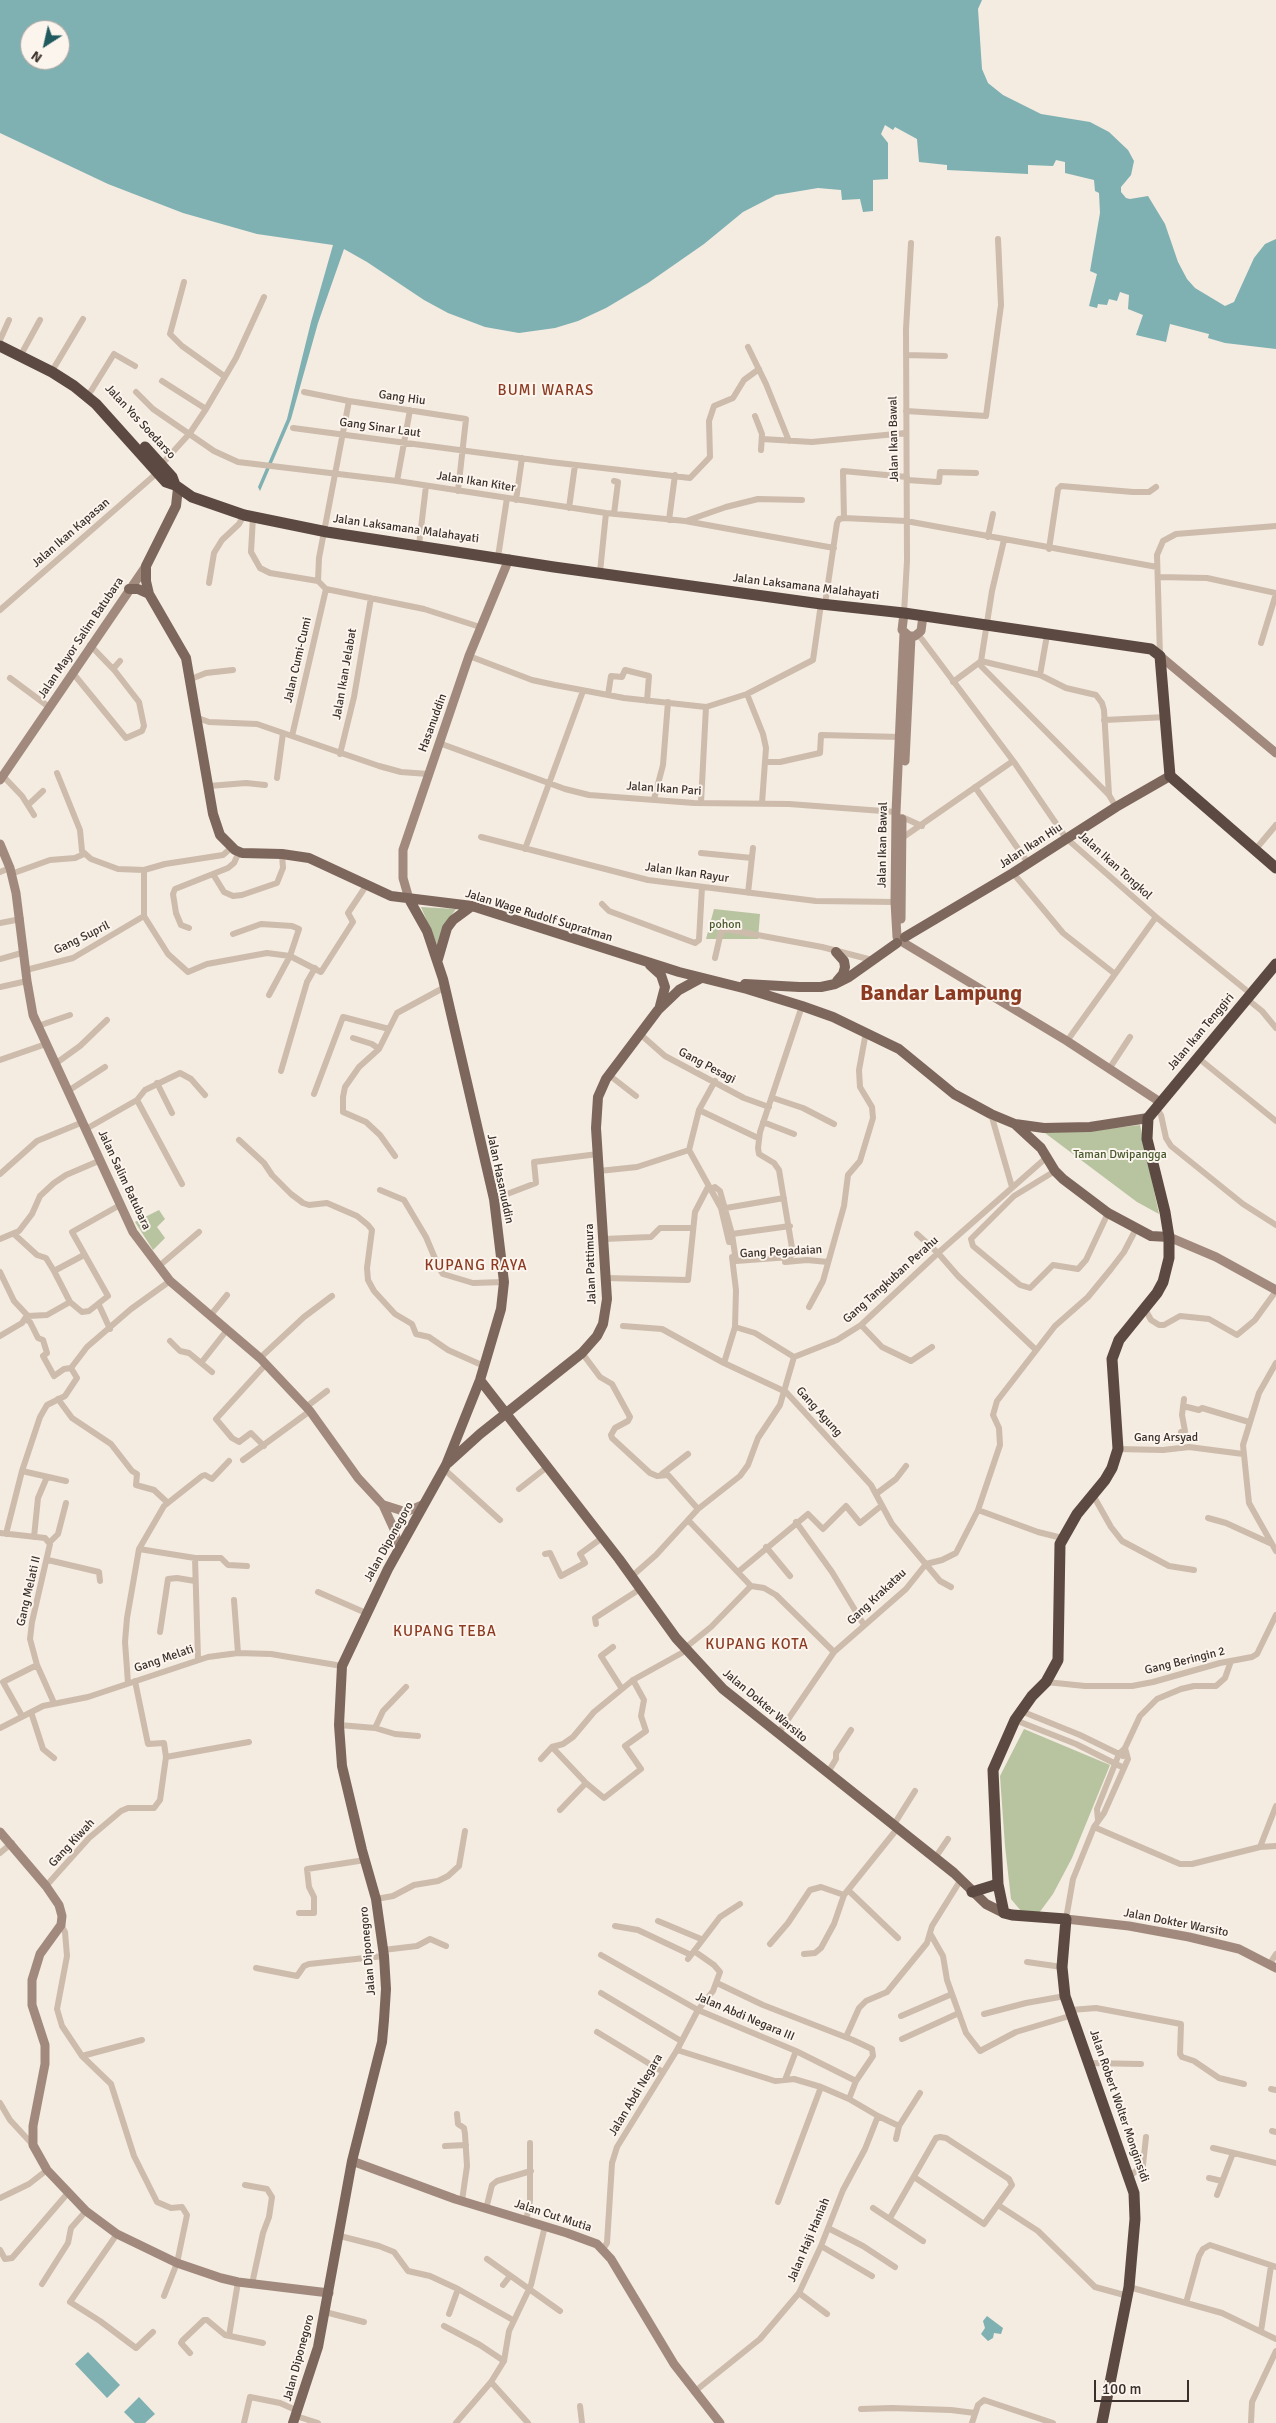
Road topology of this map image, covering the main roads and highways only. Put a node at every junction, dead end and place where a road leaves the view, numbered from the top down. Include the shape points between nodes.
1 (0, 340) edge
2 (0, 346) edge
3 (159, 469) junction
4 (177, 486) junction
5 (192, 497) junction
6 (176, 506) junction
7 (129, 589) road end
8 (149, 594) junction
9 (1170, 776) junction
10 (1276, 868) edge
11 (409, 899) junction
12 (472, 906) junction
13 (901, 939) joint
14 (836, 952) road end
15 (438, 960) junction
16 (645, 962) junction
17 (1276, 964) edge
18 (679, 972) junction
19 (700, 978) junction
20 (724, 983) junction
21 (835, 984) junction
22 (679, 990) junction
23 (658, 1010) junction
24 (1148, 1118) junction
25 (1015, 1124) junction
26 (1169, 1237) junction
27 (480, 1380) junction
28 (506, 1414) junction
29 (460, 1429) junction
30 (480, 1434) junction
31 (445, 1467) junction
32 (998, 1884) junction
33 (972, 1892) junction
34 (1004, 1913) junction
35 (296, 2417) edge
36 (1102, 2423) edge

1 - 3 highway, Jalan Yos Soedarso via 55,366 91,391
2 - 3 highway, Jalan Yos Soedarso via 74,386
3 - 4 highway, Jalan Yos Soedarso via 166,482
4 - 5 highway, Jalan Yos Soedarso
4 - 6 main road, Jalan Mayor Salim Batubara
5 - 6 main road
5 - 9 highway, Jalan Laksamana Malahayati via 249,516 323,531 1151,650 1160,656
6 - 8 main road, Jalan Mayor Salim Batubara via 146,566
7 - 8 main road
8 - 11 main road, Jalan Wage Rudolf Supratman via 184,654 217,828 235,850 309,858 366,886
9 - 10 highway
9 - 13 main road, Jalan Ikan Hiu
11 - 12 main road, Jalan Wage Rudolf Supratman
11 - 15 main road, Jalan Hasanuddin via 427,931
12 - 15 main road via 447,928
12 - 16 main road, Jalan Wage Rudolf Supratman
13 - 21 main road, Jalan Wage Rudolf Supratman
14 - 21 main road via 845,967 844,974
15 - 27 main road, Jalan Hasanuddin via 494,1199 504,1282 501,1309
16 - 18 main road, Jalan Wage Rudolf Supratman
16 - 23 main road, Jalan Pattimura via 664,980 665,993
17 - 24 highway, Jalan Ikan Tenggiri
18 - 19 main road, Jalan Wage Rudolf Supratman
18 - 22 main road via 671,983
19 - 20 main road, Jalan Wage Rudolf Supratman
19 - 22 main road, Jalan Pattimura
20 - 21 main road, Jalan Wage Rudolf Supratman via 799,987
20 - 25 main road, Jalan Wage Rudolf Supratman via 802,1006 866,1032 899,1049 954,1094
22 - 23 main road, Jalan Pattimura
23 - 28 main road, Jalan Pattimura via 600,1088 596,1107 606,1278 603,1324 592,1344
24 - 25 main road, Jalan Wage Rudolf Supratman via 1090,1127 1044,1128
24 - 26 highway via 1147,1139
25 - 26 main road via 1041,1148 1055,1170 1108,1214 1156,1238
26 - 32 highway via 1169,1258 1163,1282 1119,1340 1112,1359 1118,1449 1112,1468 1062,1538 1058,1660 1046,1682 1018,1715 993,1770
27 - 28 main road, Jalan Dokter Warsito
27 - 29 main road, Jalan Hasanuddin
28 - 30 main road, Jalan Pattimura
28 - 33 main road, Jalan Dokter Warsito via 686,1649 723,1689
29 - 30 main road via 470,1436
29 - 31 main road, Jalan Hasanuddin
30 - 31 main road, Jalan Pattimura
31 - 35 main road, Jalan Diponegoro via 366,1613 342,1666 339,1725 342,1766 376,1899 386,1988 382,2042 352,2161 318,2347
32 - 33 highway
32 - 34 highway
33 - 34 main road, Jalan Dokter Warsito
34 - 36 highway, Jalan Robert Wolter Monginsidi via 1066,1918 1062,1967 1065,1996 1134,2193 1129,2291

